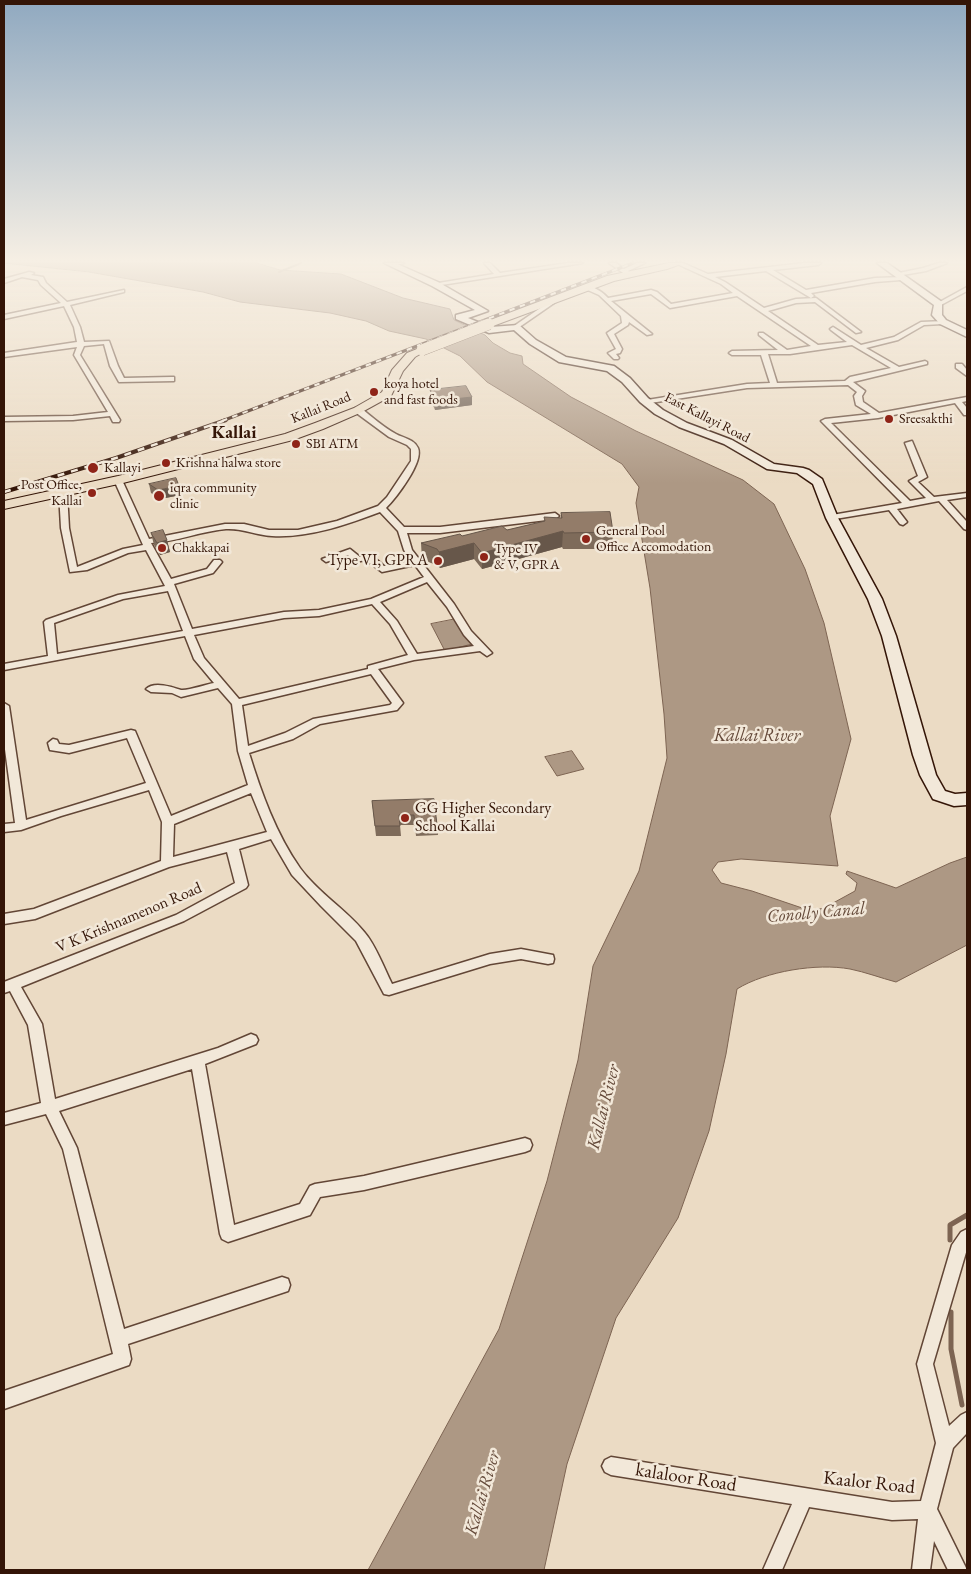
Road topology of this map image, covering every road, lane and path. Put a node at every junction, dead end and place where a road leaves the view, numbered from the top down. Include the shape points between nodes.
1 (80, 336) edge
2 (457, 336) edge
3 (527, 336) edge
4 (612, 336) edge
5 (764, 336) edge
6 (801, 336) edge
7 (844, 336) edge
8 (900, 336) edge
9 (853, 343) junction
10 (81, 344) junction
11 (816, 347) junction
12 (860, 347) junction
13 (785, 352) junction
14 (732, 353) dead end
15 (764, 353) junction
16 (4, 355) edge
17 (616, 358) dead end
18 (925, 363) dead end
19 (896, 368) junction
20 (171, 379) dead end
21 (848, 382) junction
22 (774, 385) junction
23 (967, 399) edge
24 (957, 400) junction
25 (647, 402) junction
26 (358, 410) junction
27 (967, 413) edge
28 (878, 416) junction
29 (4, 419) edge
30 (909, 443) dead end
31 (118, 480) junction
32 (63, 492) junction
33 (967, 495) edge
34 (941, 498) junction
35 (932, 500) junction
36 (908, 504) junction
37 (4, 505) edge
38 (891, 507) junction
39 (381, 508) junction
40 (555, 516) edge
41 (832, 518) junction
42 (903, 522) dead end
43 (967, 527) edge
44 (402, 530) junction
45 (147, 545) junction
46 (326, 559) dead end
47 (217, 562) dead end
48 (418, 562) junction
49 (429, 578) junction
50 (169, 585) junction
51 (374, 601) junction
52 (189, 634) junction
53 (414, 657) junction
54 (52, 659) junction
55 (4, 667) edge
56 (372, 671) junction
57 (221, 684) junction
58 (151, 689) dead end
59 (237, 703) junction
60 (4, 706) edge
61 (53, 743) dead end
62 (243, 751) junction
63 (152, 785) junction
64 (254, 787) junction
65 (967, 799) edge
66 (168, 822) junction
67 (21, 826) junction
68 (4, 828) edge
69 (274, 834) junction
70 (232, 847) junction
71 (167, 863) junction
72 (4, 919) edge
73 (548, 959) dead end
74 (8, 986) edge
75 (250, 1040) dead end
76 (197, 1060) junction
77 (49, 1105) junction
78 (4, 1119) edge
79 (524, 1145) dead end
80 (967, 1237) edge
81 (282, 1285) dead end
82 (118, 1339) junction
83 (4, 1400) edge
84 (967, 1421) edge
85 (946, 1443) junction
86 (611, 1466) dead end
87 (761, 1490) joint
88 (804, 1498) junction
89 (928, 1510) junction
90 (772, 1570) edge
91 (921, 1570) edge
92 (958, 1570) edge

1 - 10 street
2 - 26 main road, Kallai Road, bridge via 411,355 398,370 387,394
3 - 25 street, East Kallayi Road via 563,360 610,368
4 - 17 street via 619,349 612,353
5 - 13 street
6 - 11 street
7 - 9 street
8 - 12 street
9 - 11 street
9 - 12 street
10 - 16 street
10 - 20 street via 107,342 122,380
10 - 29 street via 77,355 114,417
11 - 13 street
12 - 19 street
13 - 15 street
14 - 15 street
15 - 22 street
18 - 19 street
19 - 21 street
21 - 22 street
21 - 28 street via 861,391 858,396 860,403
22 - 25 street via 747,386
23 - 24 street
24 - 27 street
24 - 28 street
25 - 41 street, East Kallayi Road via 683,425 728,442 760,463 805,472 818,482
26 - 31 main road, Kallai Road via 289,437
26 - 39 street via 415,449 415,461
28 - 36 street via 825,421
30 - 35 street via 923,477 913,481
31 - 32 main road, Kallai Road
31 - 45 street
32 - 37 main road, Kallai Road
32 - 45 street via 65,528 73,570
33 - 34 street
34 - 35 street
34 - 43 street
35 - 36 street
36 - 38 street
38 - 41 street
38 - 42 street
39 - 44 street
39 - 45 street via 337,525 302,532 270,533 235,526
40 - 44 street via 440,530
41 - 65 street, East Kallayi Road via 875,598 931,781 939,796
44 - 48 street via 408,550
45 - 50 street
46 - 48 street via 350,552 358,560 368,557 382,569
47 - 50 street via 210,571
48 - 49 street
49 - 51 street
49 - 53 street via 467,633 484,650
50 - 52 street
50 - 54 street via 121,597 49,622
51 - 52 street
51 - 53 street via 394,623
52 - 54 street
52 - 57 street via 199,659
53 - 56 street via 372,668
54 - 55 street
56 - 59 street
56 - 62 street via 398,703 393,708 317,722 289,736
57 - 58 street via 181,694 174,690
57 - 59 street
59 - 62 street
60 - 67 street
61 - 63 street via 54,747 69,749 132,734
62 - 64 street
63 - 66 street
63 - 67 street
64 - 66 street
64 - 69 street
66 - 71 street
67 - 68 street
69 - 70 street
69 - 73 street via 296,872 361,937 389,990 490,959 521,954
70 - 71 street
70 - 74 street, V K Krishnamenon Road via 242,885 180,918
71 - 72 street via 35,914
74 - 77 street via 35,1024
75 - 76 street
76 - 77 street via 79,1099
76 - 79 street via 228,1234 305,1210 315,1191 364,1183
77 - 78 street
77 - 82 street via 70,1148
80 - 85 street, Kaalor Road via 960,1245 925,1364
81 - 82 street
82 - 83 street via 123,1359
84 - 85 street
85 - 89 street, Kaalor Road
86 - 87 street, kalaloor Road
87 - 88 street, Kaalor Road
88 - 89 street, Kaalor Road via 892,1511
88 - 90 street
89 - 91 street
89 - 92 street

